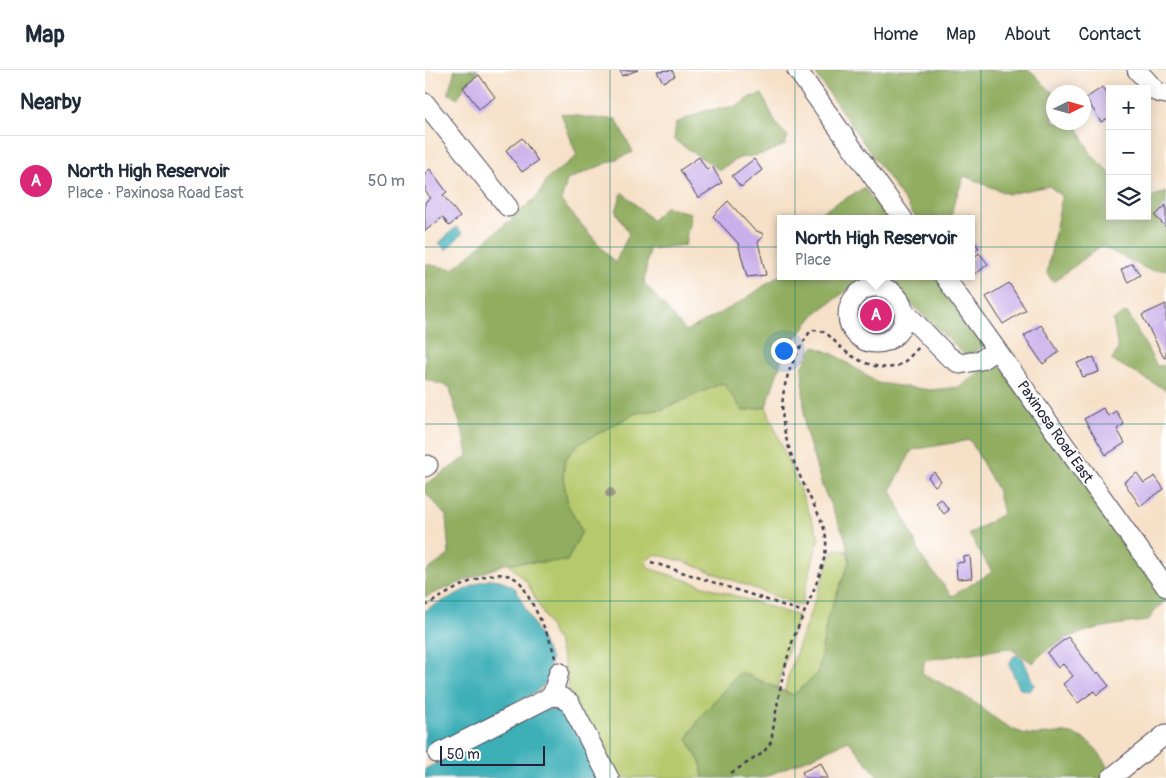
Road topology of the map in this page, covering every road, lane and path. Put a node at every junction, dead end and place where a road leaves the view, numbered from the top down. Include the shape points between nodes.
1 (797, 70) edge
2 (1137, 70) edge
3 (1165, 94) edge
4 (425, 103) edge
5 (508, 207) dead end
6 (900, 215) edge
7 (947, 280) edge
8 (903, 310) dead end
9 (929, 337) junction
10 (996, 350) junction
11 (651, 562) dead end
12 (1166, 587) edge
13 (425, 606) edge
14 (804, 612) junction
15 (559, 672) joint
16 (552, 696) junction
17 (1166, 734) edge
18 (438, 754) dead end
19 (731, 773) dead end
20 (609, 778) edge
21 (1111, 778) edge

1 - 6 street
2 - 3 street via 1157,92
4 - 5 street
7 - 10 street, Paxinosa Road East
8 - 9 street
9 - 10 street via 947,356 960,364 981,360
9 - 14 path via 905,362 890,368 860,361 821,329 811,330 801,344 785,380 781,406 784,433 799,475 823,525 826,552
10 - 12 street, Paxinosa Road East
11 - 14 path
13 - 15 path via 485,575 501,573 511,577 521,584 551,641
14 - 19 path via 790,648 771,742 763,752
15 - 16 street
16 - 18 street
16 - 20 street via 570,703
17 - 21 street

